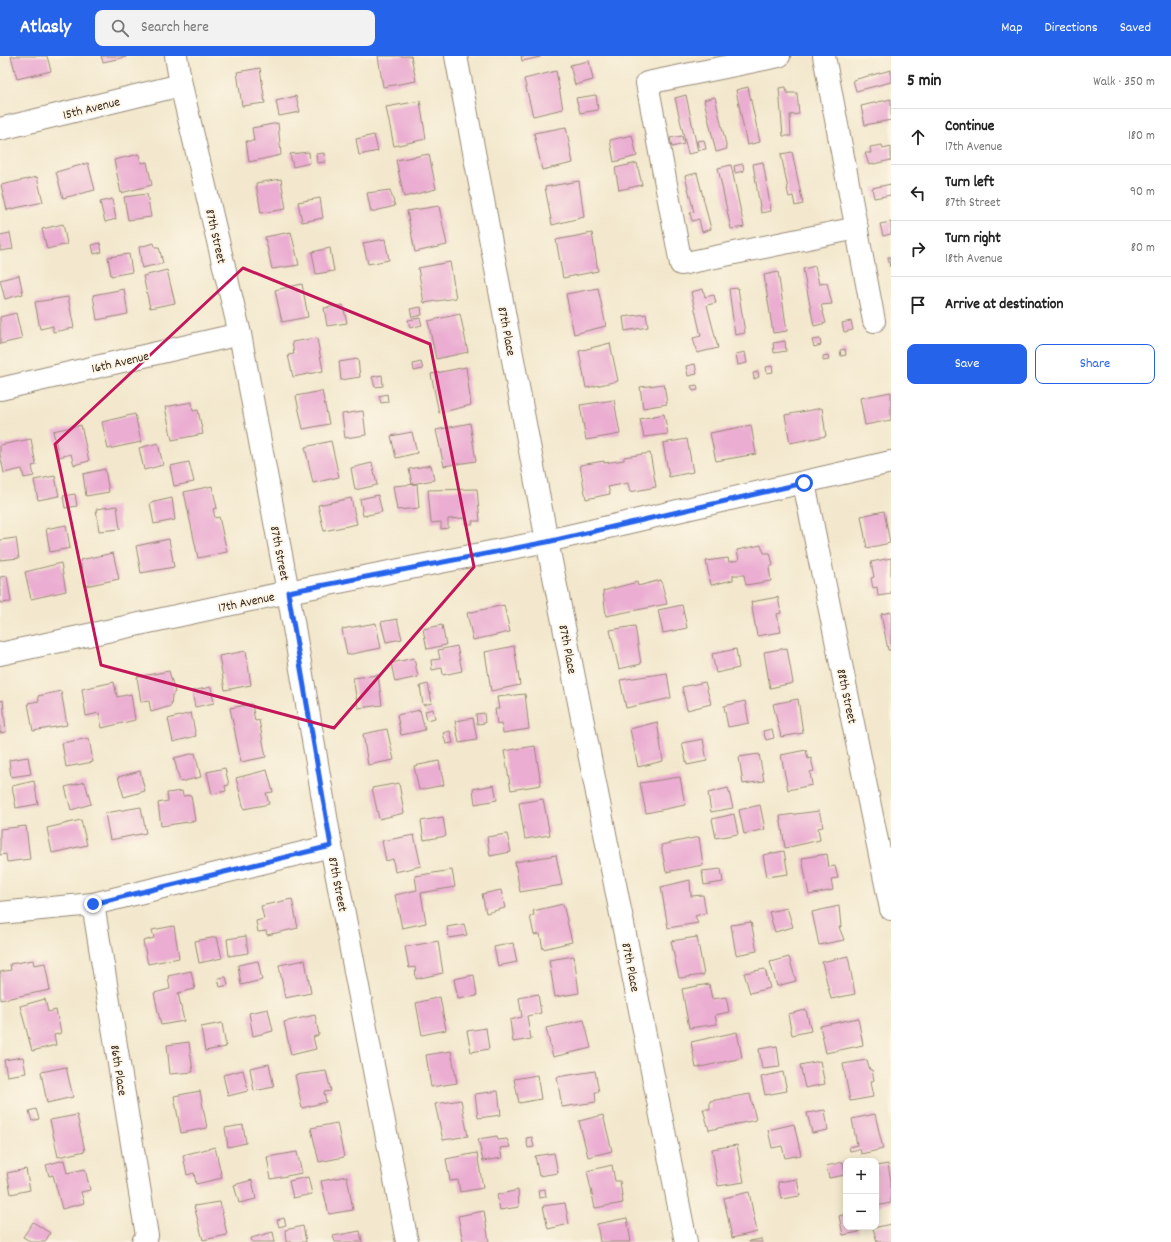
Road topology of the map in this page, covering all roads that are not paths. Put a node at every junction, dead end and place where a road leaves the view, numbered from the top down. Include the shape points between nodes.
1 (176, 56) edge
2 (456, 56) edge
3 (779, 56) edge
4 (824, 56) edge
5 (182, 85) junction
6 (0, 129) edge
7 (857, 228) junction
8 (874, 321) dead end
9 (240, 334) junction
10 (0, 389) edge
11 (891, 462) edge
12 (804, 483) junction
13 (547, 542) junction
14 (288, 592) junction
15 (0, 654) edge
16 (331, 846) junction
17 (93, 904) junction
18 (891, 909) edge
19 (0, 913) edge
20 (145, 1239) edge
21 (407, 1242) edge
22 (686, 1242) edge

1 - 5 street, 87th Street
2 - 13 street, 87th Place
3 - 7 street via 647,83 681,264
4 - 7 street
5 - 6 street, 15th Avenue
5 - 9 street, 87th Street
7 - 8 street
9 - 10 street, 16th Avenue
9 - 14 street, 87th Street
11 - 12 street, 17th Avenue
12 - 13 street, 17th Avenue
12 - 18 street, 88th Street
13 - 14 street, 17th Avenue
13 - 22 street, 87th Place
14 - 15 street, 17th Avenue
14 - 16 street, 87th Street
16 - 17 street
16 - 21 street, 87th Street
17 - 19 street
17 - 20 street, 86th Place

